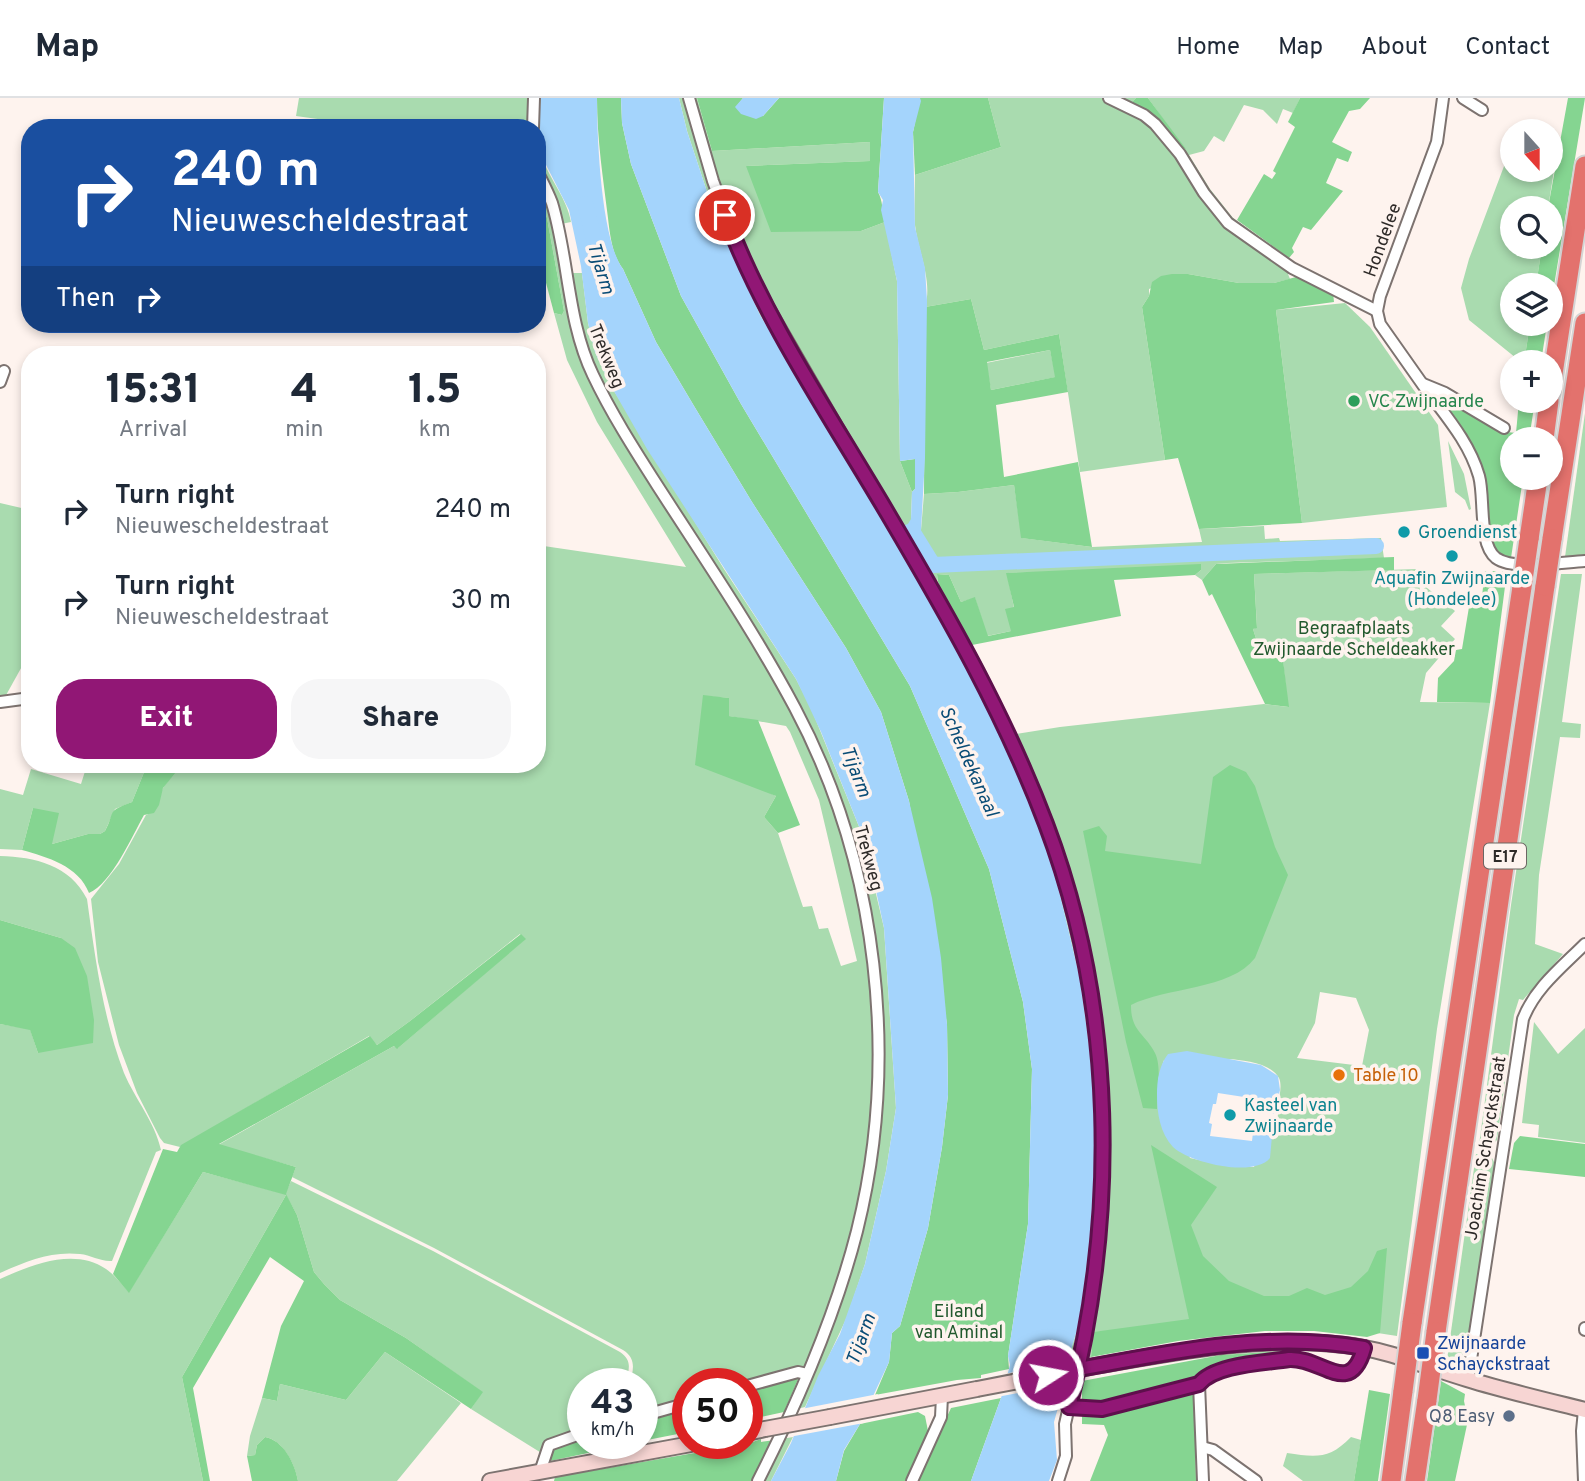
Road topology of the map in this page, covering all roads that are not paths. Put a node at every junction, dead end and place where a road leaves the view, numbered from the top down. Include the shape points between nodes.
1 (534, 98) edge
2 (689, 98) edge
3 (1109, 98) edge
4 (1443, 98) edge
5 (1462, 98) edge
6 (1482, 110) dead end
7 (533, 119) edge
8 (1585, 166) edge
9 (546, 191) edge
10 (1377, 311) junction
11 (1585, 323) edge
12 (1557, 350) edge
13 (4, 371) dead end
14 (0, 382) edge
15 (1423, 384) junction
16 (1502, 427) edge
17 (1536, 490) edge
18 (1585, 561) edge
19 (21, 699) edge
20 (0, 702) edge
21 (1585, 944) edge
22 (1364, 1348) junction
23 (807, 1374) junction
24 (1468, 1379) junction
25 (763, 1382) edge
26 (1199, 1384) junction
27 (942, 1396) junction
28 (1069, 1407) junction
29 (1585, 1410) edge
30 (763, 1429) edge
31 (567, 1439) edge
32 (1202, 1447) junction
33 (672, 1448) edge
34 (533, 1476) edge
35 (490, 1481) edge
36 (758, 1481) edge
37 (912, 1481) edge
38 (1058, 1481) edge
39 (1203, 1481) edge
40 (1256, 1481) edge
41 (1391, 1481) edge
42 (1415, 1481) edge
43 (1584, 1481) edge

1 - 7 street
2 - 28 street via 721,204 755,284 977,671 1020,761 1059,862 1093,1004 1103,1133 1092,1288
3 - 10 street via 1155,124 1228,223 1292,268
4 - 10 street, Hondelee via 1437,142
5 - 6 street
8 - 12 highway
9 - 23 street, Trekweg via 578,336 592,373 802,722 835,803 861,895 876,991 875,1125 849,1262
10 - 15 street via 1380,324
11 - 42 highway, E17, bridge
13 - 14 street
15 - 16 street
15 - 18 street via 1472,457 1482,490 1485,541 1493,555 1508,564
17 - 41 highway, E17, bridge
19 - 20 street
21 - 24 street, Joachim Schayckstraat via 1534,998 1523,1019
22 - 24 main road
22 - 26 street via 1352,1372 1342,1374 1297,1359 1229,1368
22 - 27 main road, bridge via 1287,1341 1245,1343
23 - 25 street via 798,1372
23 - 36 street, Trekweg
24 - 29 main road
26 - 28 street via 1102,1409
26 - 32 street
27 - 30 main road, bridge
27 - 37 street via 940,1418
28 - 38 street via 1065,1463
29 - 43 street
31 - 34 street via 549,1445
32 - 39 street
32 - 40 street
33 - 34 main road
34 - 35 main road

